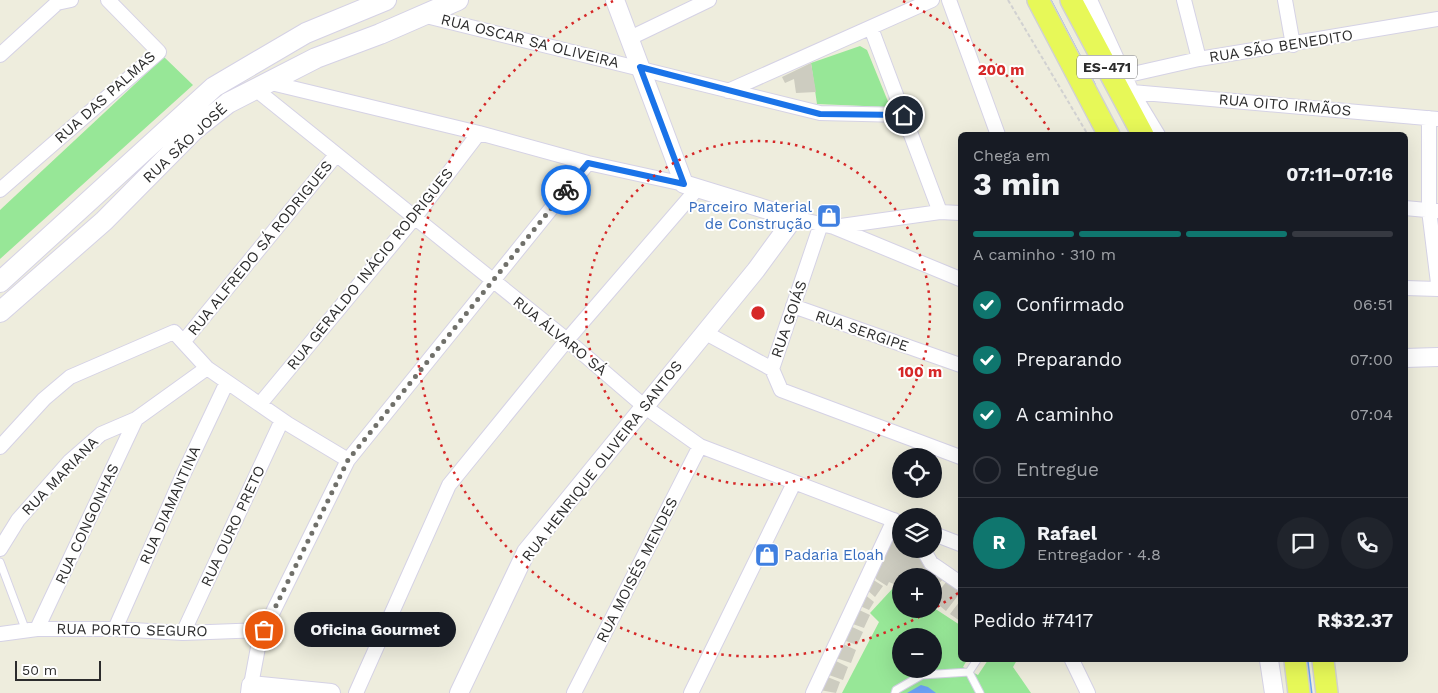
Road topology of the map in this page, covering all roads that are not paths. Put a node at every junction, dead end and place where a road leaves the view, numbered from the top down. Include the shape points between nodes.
1 (108, 0) edge
2 (386, 0) edge
3 (458, 0) edge
4 (615, 0) edge
5 (708, 0) edge
6 (932, 0) edge
7 (949, 0) edge
8 (1038, 0) edge
9 (1071, 0) edge
10 (1090, 0) edge
11 (1184, 0) edge
12 (1285, 0) edge
13 (60, 1) edge
14 (421, 14) junction
15 (1438, 19) edge
16 (871, 28) junction
17 (630, 38) junction
18 (1293, 45) junction
19 (0, 55) edge
20 (1199, 59) junction
21 (640, 67) junction
22 (1124, 76) junction
23 (261, 85) junction
24 (728, 91) junction
25 (1132, 92) junction
26 (904, 115) junction
27 (1433, 119) edge
28 (997, 132) edge
29 (1108, 132) edge
30 (1141, 132) edge
31 (1156, 132) edge
32 (479, 133) junction
33 (336, 155) junction
34 (588, 163) junction
35 (691, 187) junction
36 (0, 190) edge
37 (1408, 208) edge
38 (1433, 211) edge
39 (940, 212) junction
40 (958, 213) edge
41 (415, 217) junction
42 (794, 218) junction
43 (827, 226) junction
44 (958, 278) edge
45 (491, 280) junction
46 (0, 282) edge
47 (1438, 283) edge
48 (1408, 288) edge
49 (1438, 289) edge
50 (793, 306) junction
51 (0, 312) edge
52 (704, 332) junction
53 (567, 340) junction
54 (184, 341) junction
55 (1438, 357) edge
56 (1408, 358) edge
57 (958, 364) edge
58 (207, 368) junction
59 (772, 369) junction
60 (227, 382) junction
61 (260, 404) junction
62 (645, 407) junction
63 (136, 419) junction
64 (282, 420) junction
65 (700, 446) junction
66 (0, 447) edge
67 (958, 456) edge
68 (348, 460) junction
69 (794, 483) junction
70 (892, 520) edge
71 (892, 534) edge
72 (942, 537) edge
73 (958, 543) edge
74 (0, 549) edge
75 (928, 558) edge
76 (0, 562) edge
77 (958, 583) edge
78 (115, 629) junction
79 (32, 630) junction
80 (264, 630) junction
81 (183, 633) junction
82 (0, 634) edge
83 (976, 662) edge
84 (1073, 662) edge
85 (1269, 662) edge
86 (1294, 662) edge
87 (1323, 662) edge
88 (1332, 662) edge
89 (969, 672) junction
90 (250, 689) edge
91 (331, 693) edge
92 (356, 693) edge
93 (459, 693) edge
94 (574, 693) edge
95 (691, 693) edge
96 (813, 693) edge
97 (894, 693) edge
98 (980, 693) edge
99 (1088, 693) edge
100 (1274, 693) edge
101 (1299, 693) edge
102 (1328, 693) edge

1 - 36 street, RUA DAS PALMAS via 159,52
2 - 46 main road, RUA SÃO JOSÉ via 306,33 214,87
3 - 14 main road, RUA SÃO JOSÉ
4 - 17 street
5 - 17 street
6 - 16 street
7 - 28 street
8 - 29 main road, ES-471
9 - 30 main road, ES-471
10 - 22 street
11 - 20 street
12 - 18 street
13 - 19 street
14 - 21 street, RUA OSCAR SA OLIVEIRA
14 - 23 main road, RUA SÃO JOSÉ
15 - 18 street, RUA SÃO BENEDITO
16 - 24 street
16 - 26 street
17 - 21 street
18 - 20 street, RUA SÃO BENEDITO
20 - 22 street, RUA SÃO BENEDITO
21 - 24 street, RUA OSCAR SA OLIVEIRA
21 - 35 street
22 - 25 street
23 - 32 street
23 - 33 street, RUA ÁLVARO SÁ
23 - 51 main road, RUA SÃO JOSÉ via 228,103 195,129 104,221
24 - 26 street, RUA OSCAR SA OLIVEIRA via 820,114
25 - 27 street, RUA OITO IRMÃOS
25 - 31 street
26 - 39 street
27 - 38 street
32 - 34 street
32 - 41 street, RUA GERALDO INÁCIO RODRIGUES
33 - 41 street, RUA ÁLVARO SÁ
33 - 54 street, RUA ALFREDO SÁ RODRIGUES
34 - 35 street
34 - 45 street
35 - 42 street
35 - 53 street
37 - 38 street
38 - 47 street
39 - 40 street
39 - 43 street
41 - 45 street, RUA ÁLVARO SÁ
41 - 61 street, RUA GERALDO INÁCIO RODRIGUES
42 - 43 street
42 - 52 street, RUA HENRIQUE OLIVEIRA SANTOS
43 - 44 street
43 - 50 street, RUA GOIÁS
45 - 53 street, RUA ÁLVARO SÁ
45 - 68 street
48 - 49 street
50 - 57 street, RUA SERGIPE
50 - 59 street, RUA GOIÁS
52 - 59 street, RUA GOIÁS
52 - 62 street, RUA HENRIQUE OLIVEIRA SANTOS
53 - 62 street, RUA ÁLVARO SÁ
53 - 92 street via 449,485
54 - 58 street
54 - 66 street via 174,332 70,377 44,399
55 - 56 street
58 - 60 street
58 - 63 street, RUA MARIANA
59 - 67 street via 781,390
60 - 61 street
60 - 78 street, RUA DIAMANTINA via 182,475
61 - 64 street
62 - 65 street, RUA ÁLVARO SÁ
62 - 93 street, RUA HENRIQUE OLIVEIRA SANTOS via 526,552
63 - 74 street, RUA MARIANA via 101,434 70,461 18,520
63 - 79 street, RUA CONGONHAS
64 - 68 street
64 - 81 street, RUA OURO PRETO
65 - 69 street, RUA ÁLVARO SÁ
65 - 94 street, RUA MOISÉS MENDES
68 - 80 street
69 - 70 street, RUA ÁLVARO SÁ
69 - 95 street
71 - 96 street
72 - 73 street
75 - 77 street
76 - 79 lane
78 - 79 street, RUA PORTO SEGURO
78 - 81 street, RUA PORTO SEGURO
79 - 82 street, RUA PORTO SEGURO
80 - 81 street, RUA PORTO SEGURO
80 - 90 street
83 - 89 lane
84 - 99 street
85 - 100 street
86 - 101 main road
87 - 102 main road
88 - 102 street
89 - 97 lane via 922,675
89 - 98 lane
90 - 91 street

